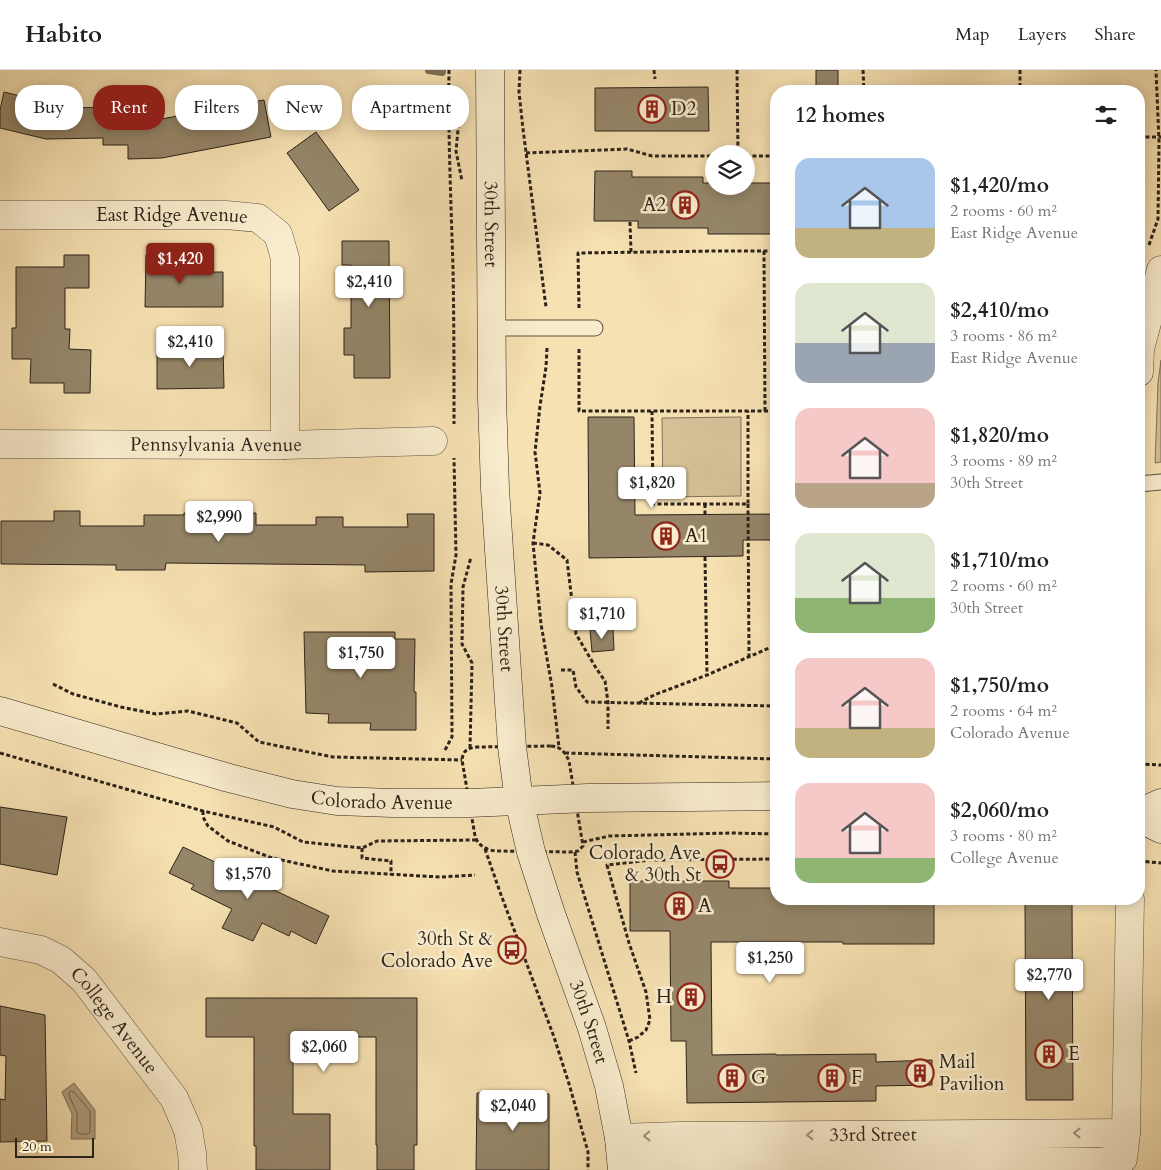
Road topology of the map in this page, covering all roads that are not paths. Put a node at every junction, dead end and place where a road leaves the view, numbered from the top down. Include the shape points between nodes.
1 (490, 70) edge
2 (0, 215) edge
3 (1154, 261) edge
4 (1145, 318) edge
5 (491, 328) junction
6 (595, 328) dead end
7 (447, 442) road end
8 (0, 444) edge
9 (285, 445) junction
10 (1161, 482) edge
11 (1145, 483) edge
12 (0, 711) edge
13 (770, 796) edge
14 (519, 800) junction
15 (1161, 803) edge
16 (1145, 810) edge
17 (1145, 821) edge
18 (1161, 829) edge
19 (1130, 905) edge
20 (0, 942) edge
21 (621, 1156) edge
22 (192, 1170) edge

1 - 5 street, 30th Street
2 - 9 street, East Ridge Avenue via 226,215 258,218 278,234 285,258
3 - 4 street
5 - 6 lane
5 - 14 street, 30th Street via 495,489 509,714
7 - 9 street, Pennsylvania Avenue
8 - 9 street, Pennsylvania Avenue
10 - 11 lane
12 - 14 street, Colorado Avenue via 292,794 337,801 392,803
13 - 14 street, Colorado Avenue
14 - 21 street, 30th Street via 531,852 609,1086
15 - 16 street
17 - 18 street
19 - 21 street, 33rd Street via 1126,1133 679,1136
20 - 22 street, College Avenue via 41,950 61,960 84,980 174,1098 188,1130

